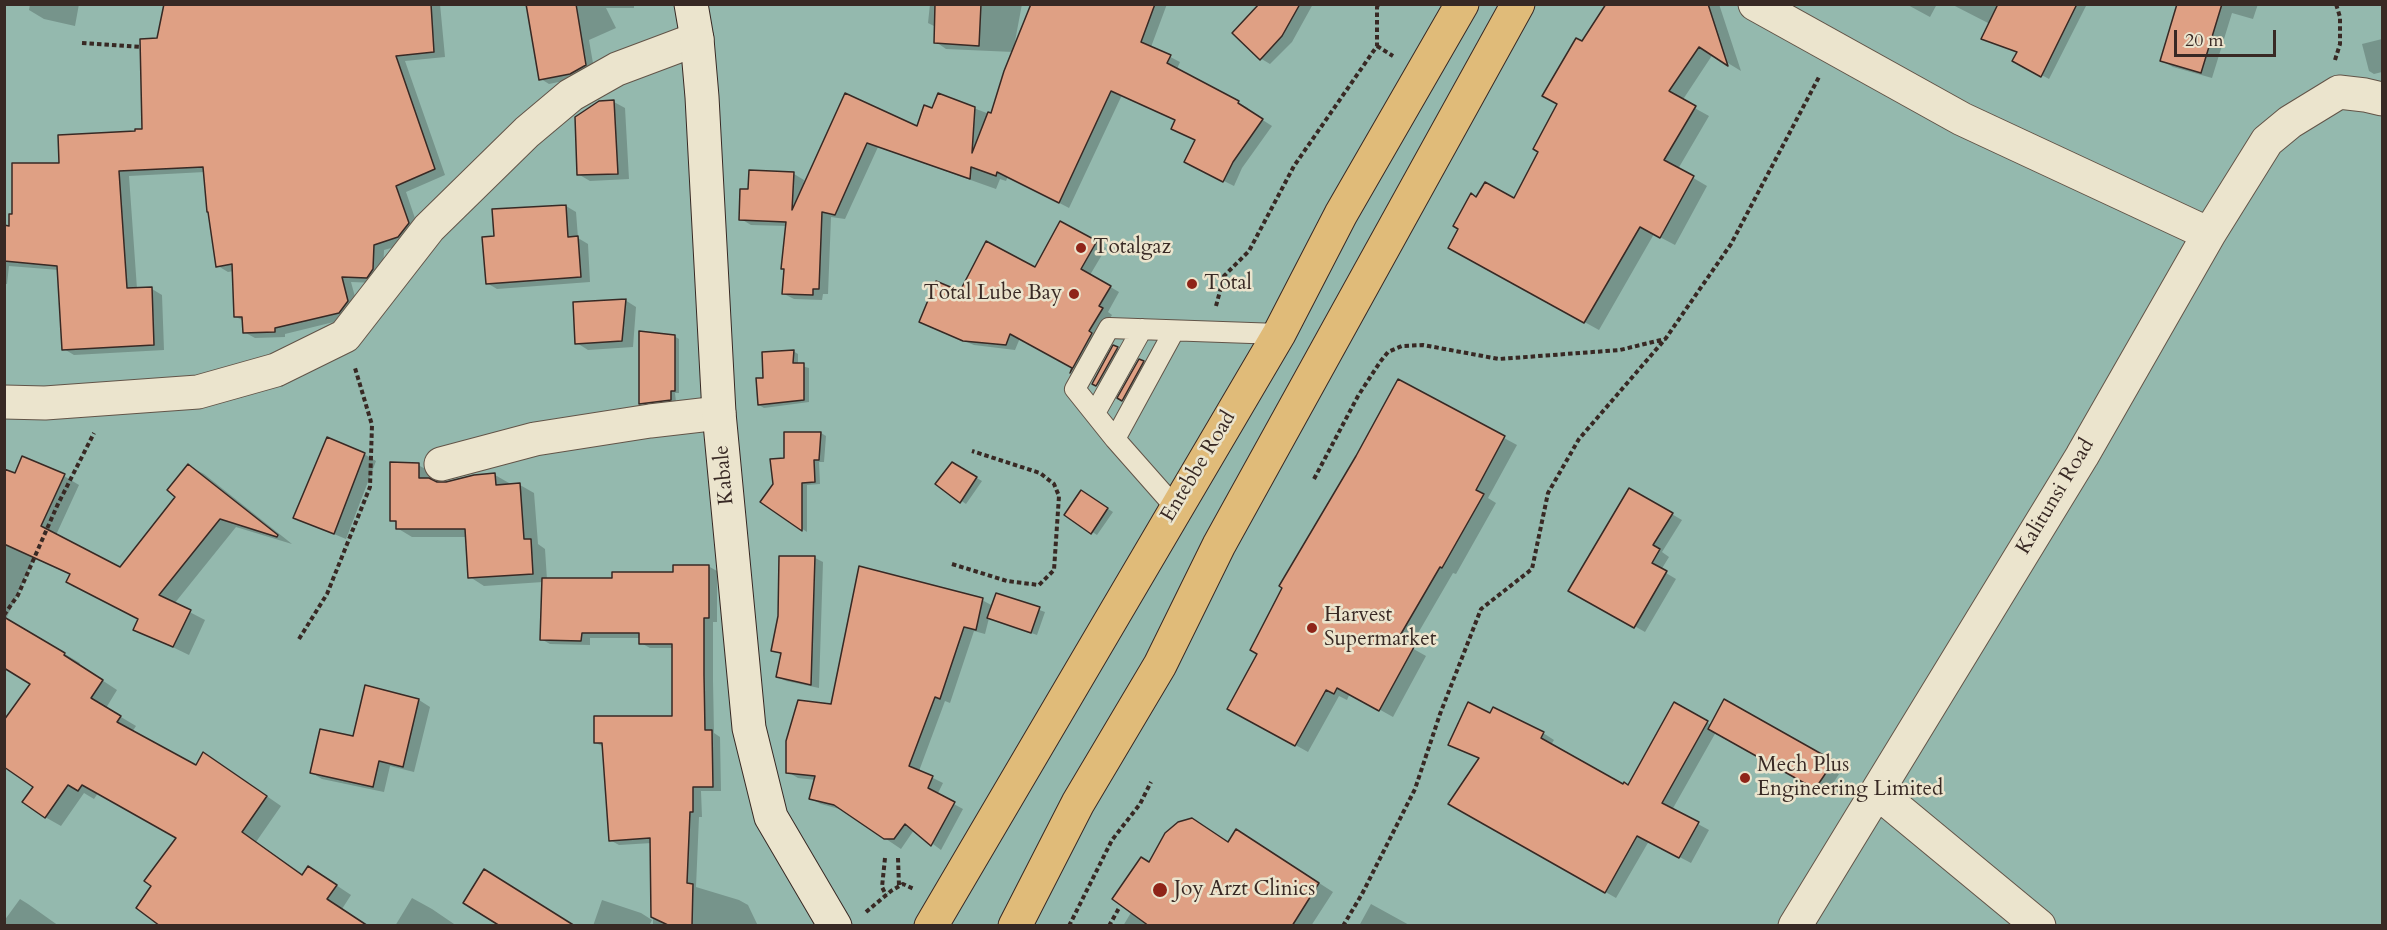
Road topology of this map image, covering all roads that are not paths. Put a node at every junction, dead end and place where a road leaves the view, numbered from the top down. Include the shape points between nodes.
1 (692, 4) edge
2 (1462, 4) edge
3 (1518, 4) edge
4 (1755, 4) edge
5 (697, 39) junction
6 (2382, 99) edge
7 (2209, 234) junction
8 (1142, 329) junction
9 (1174, 331) junction
10 (1279, 334) junction
11 (4, 402) edge
12 (719, 413) junction
13 (1095, 413) junction
14 (1115, 439) junction
15 (441, 464) dead end
16 (1175, 507) junction
17 (1877, 792) junction
18 (848, 922) edge
19 (931, 926) edge
20 (1015, 926) edge
21 (1795, 926) edge
22 (2040, 926) edge

1 - 5 street, Kabale
2 - 10 highway, Entebbe Road via 1341,214
3 - 20 highway via 1219,545 1160,665 1078,803
4 - 7 street via 1962,119
5 - 11 street via 617,69 562,103 527,132 429,228 345,336 276,370 198,392 45,403
5 - 12 street, Kabale
6 - 7 street, Kalitunsi Road via 2365,95 2331,98 2290,122 2267,141
7 - 17 street, Kalitunsi Road via 2082,456
8 - 9 lane
8 - 13 lane
8 - 13 lane via 1109,328 1075,388
9 - 10 lane
9 - 14 lane
10 - 16 highway, Entebbe Road
12 - 15 street via 535,439
12 - 18 street, Kabale via 749,728 771,817
13 - 14 lane
14 - 16 lane
16 - 19 highway, Entebbe Road
17 - 21 street, Kalitunsi Road
17 - 22 street

